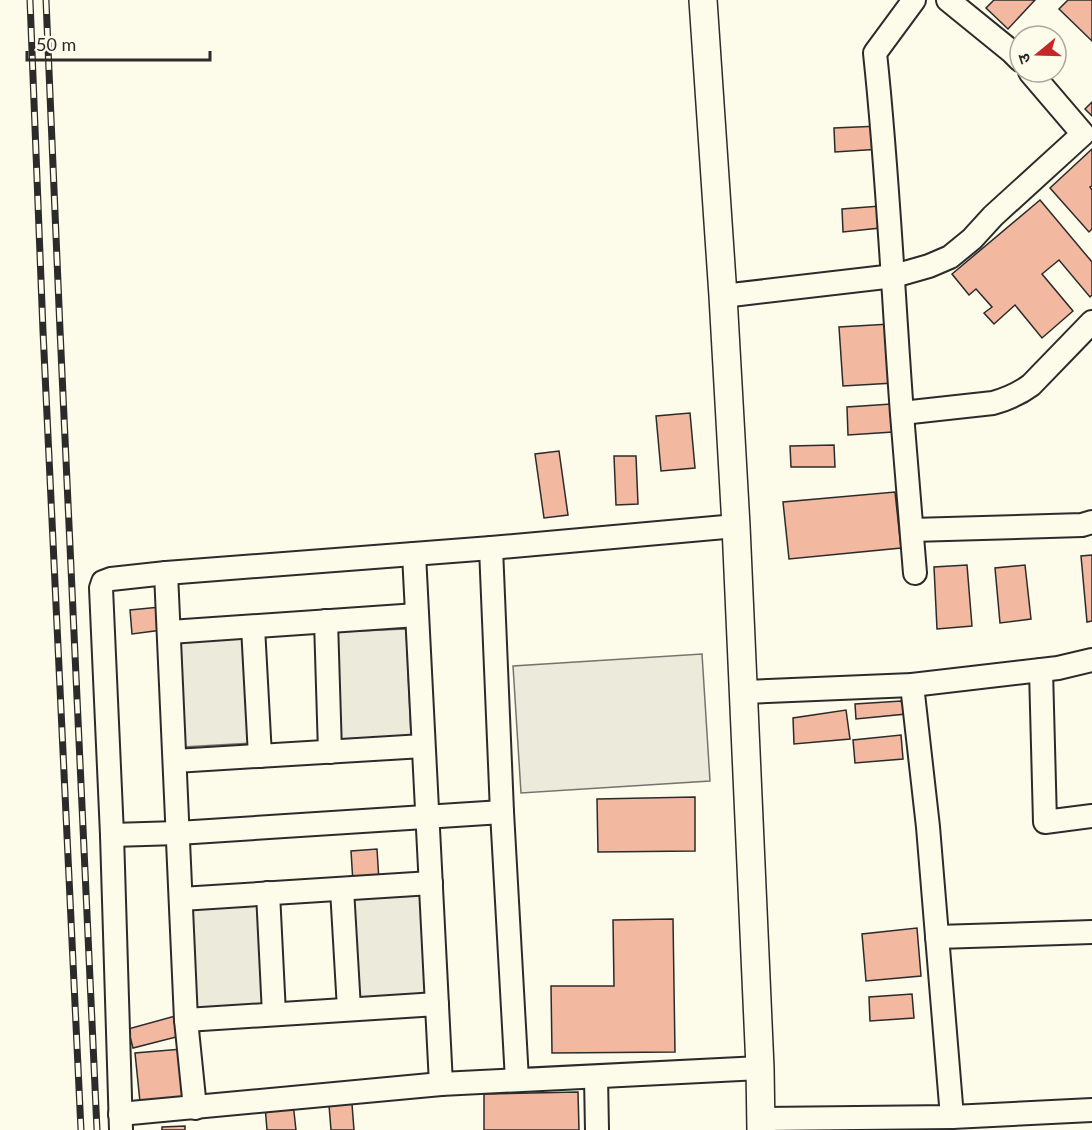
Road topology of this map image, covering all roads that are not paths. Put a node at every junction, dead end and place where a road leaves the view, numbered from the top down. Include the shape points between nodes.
1 (703, 0) edge
2 (914, 0) edge
3 (948, 0) edge
4 (1008, 49) edge
5 (1040, 84) edge
6 (894, 276) junction
7 (723, 296) junction
8 (1092, 322) edge
9 (902, 413) junction
10 (1092, 522) edge
11 (736, 526) junction
12 (912, 530) junction
13 (491, 548) junction
14 (414, 554) junction
15 (166, 573) junction
16 (915, 573) dead end
17 (417, 615) junction
18 (326, 621) junction
19 (254, 627) junction
20 (170, 632) junction
21 (1092, 660) edge
22 (1041, 670) junction
23 (912, 685) junction
24 (744, 692) junction
25 (423, 746) junction
26 (330, 752) junction
27 (260, 756) junction
28 (175, 761) junction
29 (502, 812) junction
30 (1092, 816) edge
31 (427, 817) junction
32 (178, 833) junction
33 (112, 835) junction
34 (431, 883) junction
35 (342, 889) junction
36 (268, 893) junction
37 (181, 899) junction
38 (1092, 932) edge
39 (937, 937) junction
40 (436, 1004) junction
41 (349, 1009) junction
42 (274, 1014) junction
43 (186, 1020) junction
44 (760, 1068) junction
45 (596, 1077) junction
46 (517, 1080) junction
47 (441, 1084) junction
48 (195, 1108) junction
49 (1092, 1110) edge
50 (952, 1117) junction
51 (121, 1122) edge
52 (760, 1125) edge
53 (597, 1130) edge

1 - 7 street
2 - 6 street via 875,53
3 - 4 street
5 - 6 street via 1083,134 950,257
6 - 7 street
6 - 9 street
7 - 11 street
8 - 9 street via 1020,393 993,403
9 - 12 street
10 - 12 street
11 - 13 street
11 - 24 street
12 - 16 street
13 - 14 street
13 - 29 street
14 - 15 street
14 - 17 street
15 - 20 street
15 - 33 street via 109,579 101,585
17 - 18 street
17 - 25 street
18 - 19 street
18 - 26 street
19 - 20 street
19 - 27 street
20 - 28 street
21 - 22 street
22 - 23 street
22 - 30 street via 1045,822
23 - 24 street
23 - 39 street
24 - 44 street
25 - 26 street
25 - 31 street
26 - 27 street
27 - 28 street
28 - 32 street
29 - 31 street
29 - 46 street
31 - 32 street
31 - 34 street
32 - 33 street
32 - 37 street
33 - 51 street
34 - 35 street
34 - 40 street
35 - 36 street
35 - 41 street
36 - 37 street
36 - 42 street
37 - 43 street
38 - 39 street
39 - 50 street
40 - 41 street
40 - 47 street
41 - 42 street
42 - 43 street
43 - 48 street
44 - 45 street
44 - 52 street
45 - 46 street
45 - 53 street
46 - 47 street
47 - 48 street
48 - 51 street
49 - 50 street
50 - 52 street

